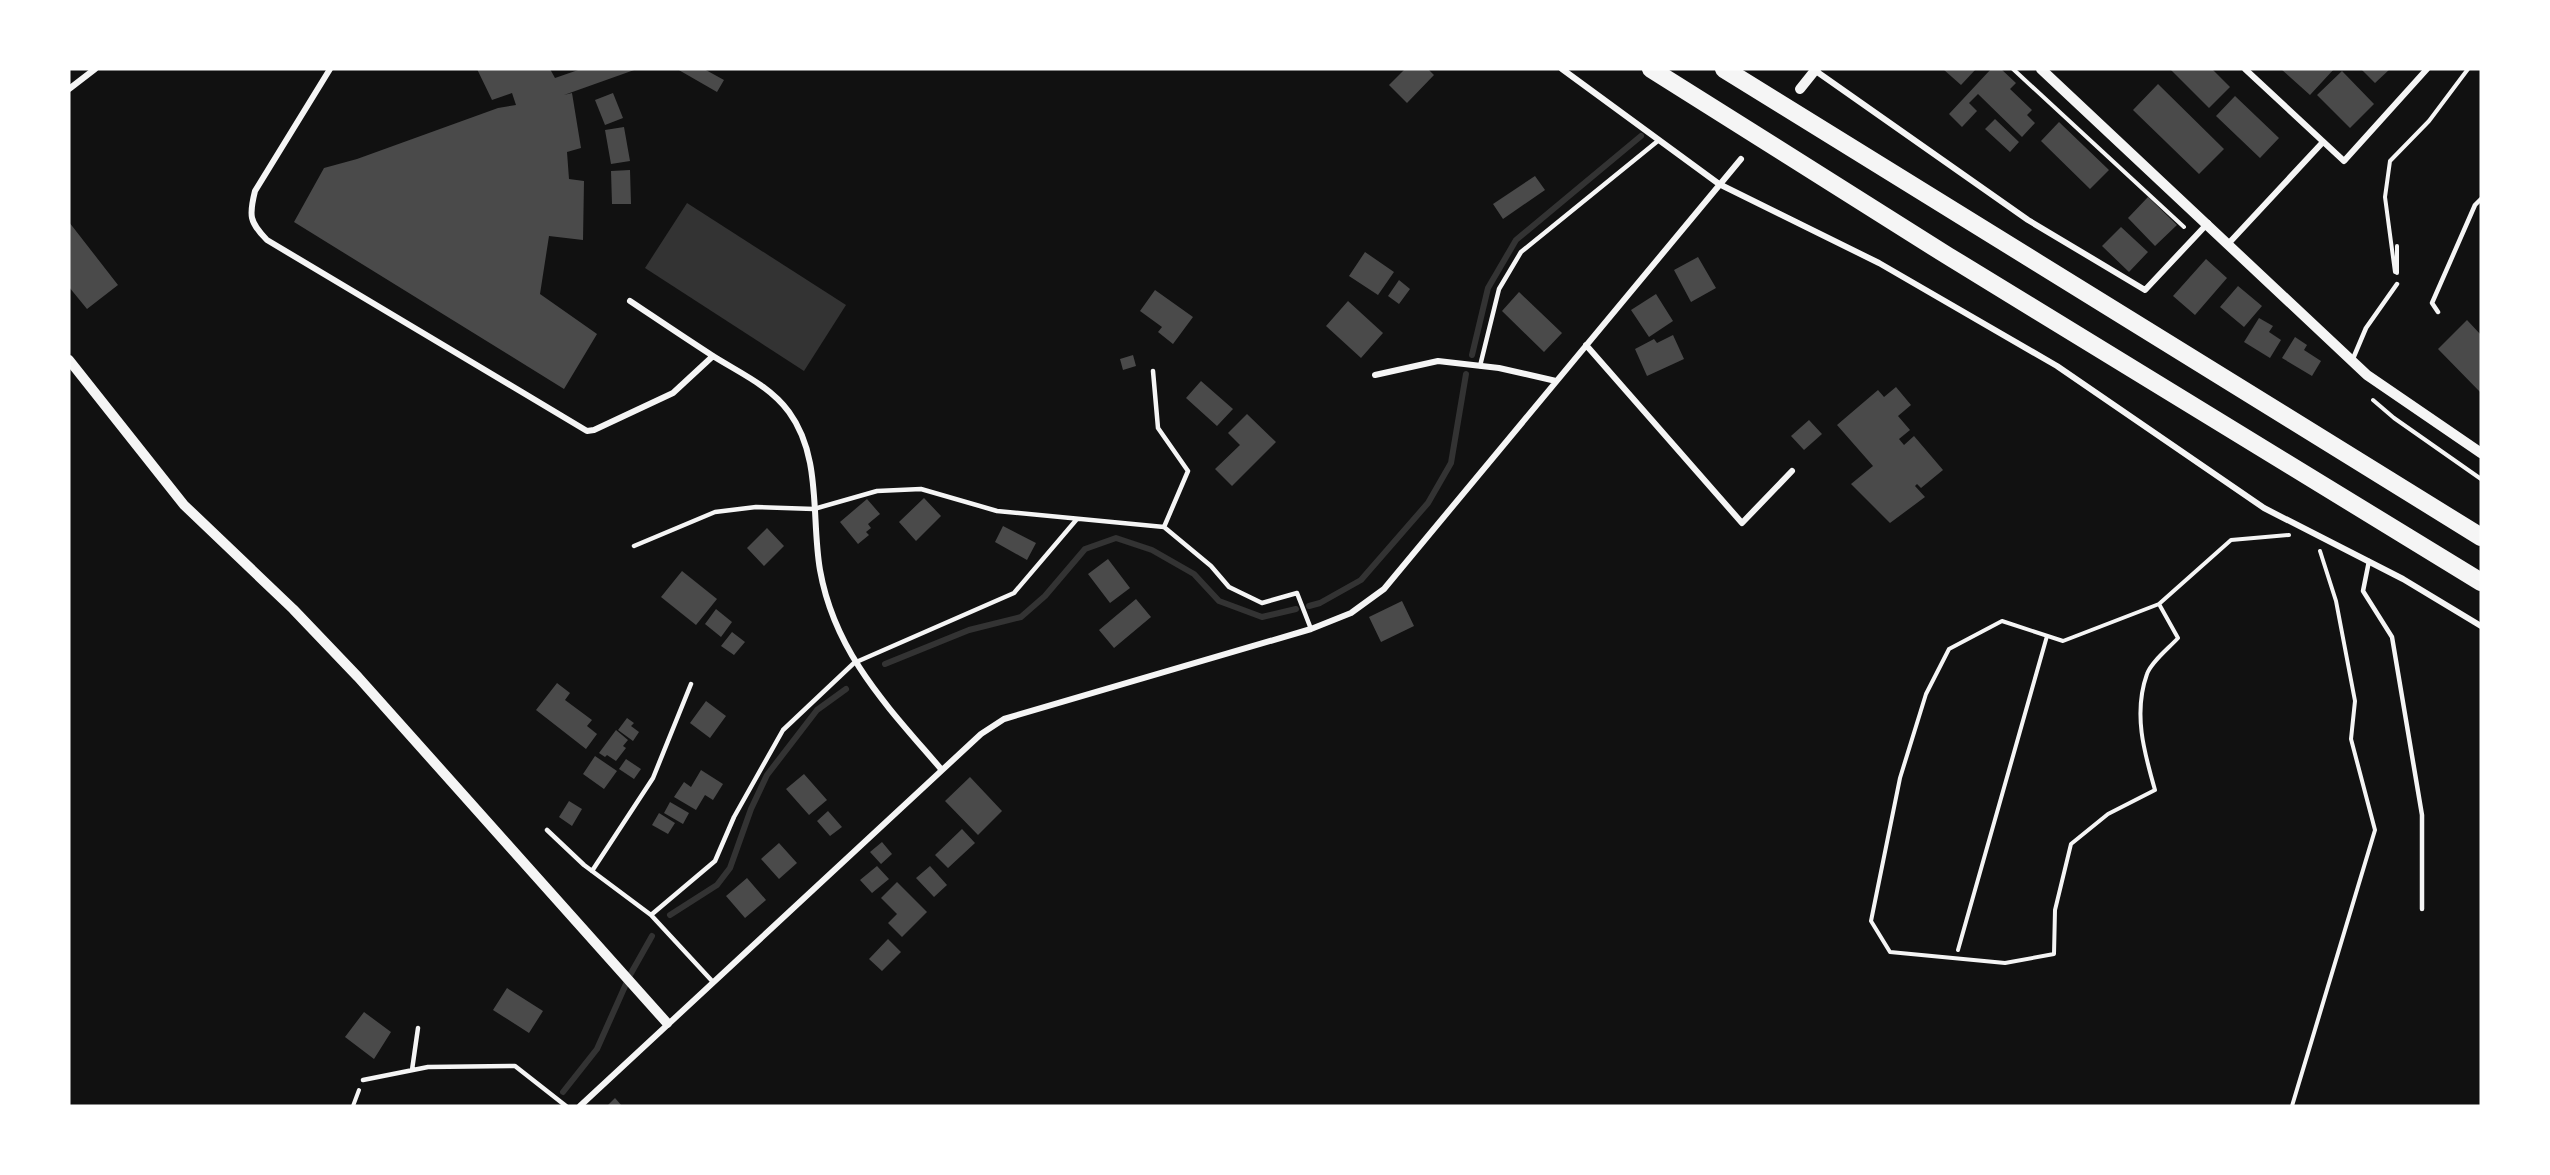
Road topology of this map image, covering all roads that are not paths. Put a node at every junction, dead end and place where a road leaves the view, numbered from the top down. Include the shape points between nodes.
1 (95, 69) edge
2 (330, 69) edge
3 (1562, 69) edge
4 (1651, 69) edge
5 (1724, 69) edge
6 (1815, 69) edge
7 (2041, 69) edge
8 (2245, 69) edge
9 (2427, 69) edge
10 (1800, 88) dead end
11 (69, 89) edge
12 (1659, 140) junction
13 (2323, 142) junction
14 (1741, 159) dead end
15 (1719, 184) junction
16 (2481, 199) edge
17 (2208, 223) junction
18 (2229, 243) junction
19 (2397, 284) road end
20 (630, 301) dead end
21 (2439, 312) dead end
22 (1586, 345) junction
23 (713, 356) junction
24 (69, 360) edge
25 (2352, 361) junction
26 (1480, 366) junction
27 (1153, 371) dead end
28 (1375, 375) dead end
29 (1556, 381) junction
30 (2481, 453) edge
31 (1792, 471) dead end
32 (814, 509) junction
33 (1077, 519) junction
34 (1164, 527) junction
35 (2481, 537) edge
36 (634, 546) dead end
37 (2369, 561) junction
38 (2481, 582) edge
39 (2481, 626) edge
40 (1311, 629) junction
41 (854, 663) junction
42 (691, 684) dead end
43 (941, 769) junction
44 (547, 830) dead end
45 (592, 871) junction
46 (2422, 909) dead end
47 (651, 915) junction
48 (713, 982) junction
49 (668, 1023) junction
50 (418, 1028) dead end
51 (412, 1070) junction
52 (363, 1080) dead end
53 (566, 1106) edge
54 (580, 1106) edge

1 - 11 street
2 - 23 street via 255,191 250,210 254,227 267,240 587,431 673,393
3 - 12 street
4 - 38 highway
5 - 35 highway
6 - 10 street
6 - 17 street via 2028,220 2145,290
7 - 17 street
8 - 13 street
9 - 13 street via 2344,161
12 - 15 street
12 - 26 lane via 1521,252 1499,289
13 - 18 street
14 - 15 street
15 - 22 street
15 - 37 street via 1879,263 2057,366 2264,508
16 - 21 lane via 2432,303
17 - 18 street
18 - 25 street
19 - 25 lane via 2366,328
20 - 23 street
22 - 29 street
22 - 31 street via 1742,523
23 - 32 street via 765,388 788,411 802,434 810,462
24 - 49 street via 184,505 358,677
25 - 30 street
26 - 28 street via 1438,361
26 - 29 street
27 - 34 lane via 1158,428 1188,471
29 - 40 street via 1384,589 1351,613
32 - 33 lane via 877,491 921,489 997,510
32 - 36 lane via 756,507 715,512
32 - 41 street via 821,572 836,625
33 - 34 lane
33 - 41 lane via 1014,593
34 - 40 lane via 1211,566 1229,587 1262,603 1297,593
37 - 39 street
37 - 46 lane via 2363,591 2392,637 2422,815
40 - 43 street via 1004,719
41 - 43 street
41 - 47 lane via 783,730 734,817 715,861
42 - 45 lane via 653,778
43 - 48 street
44 - 45 lane
45 - 47 lane
47 - 48 lane
48 - 49 street
49 - 54 street
50 - 51 lane
51 - 52 lane
51 - 53 lane via 515,1066

